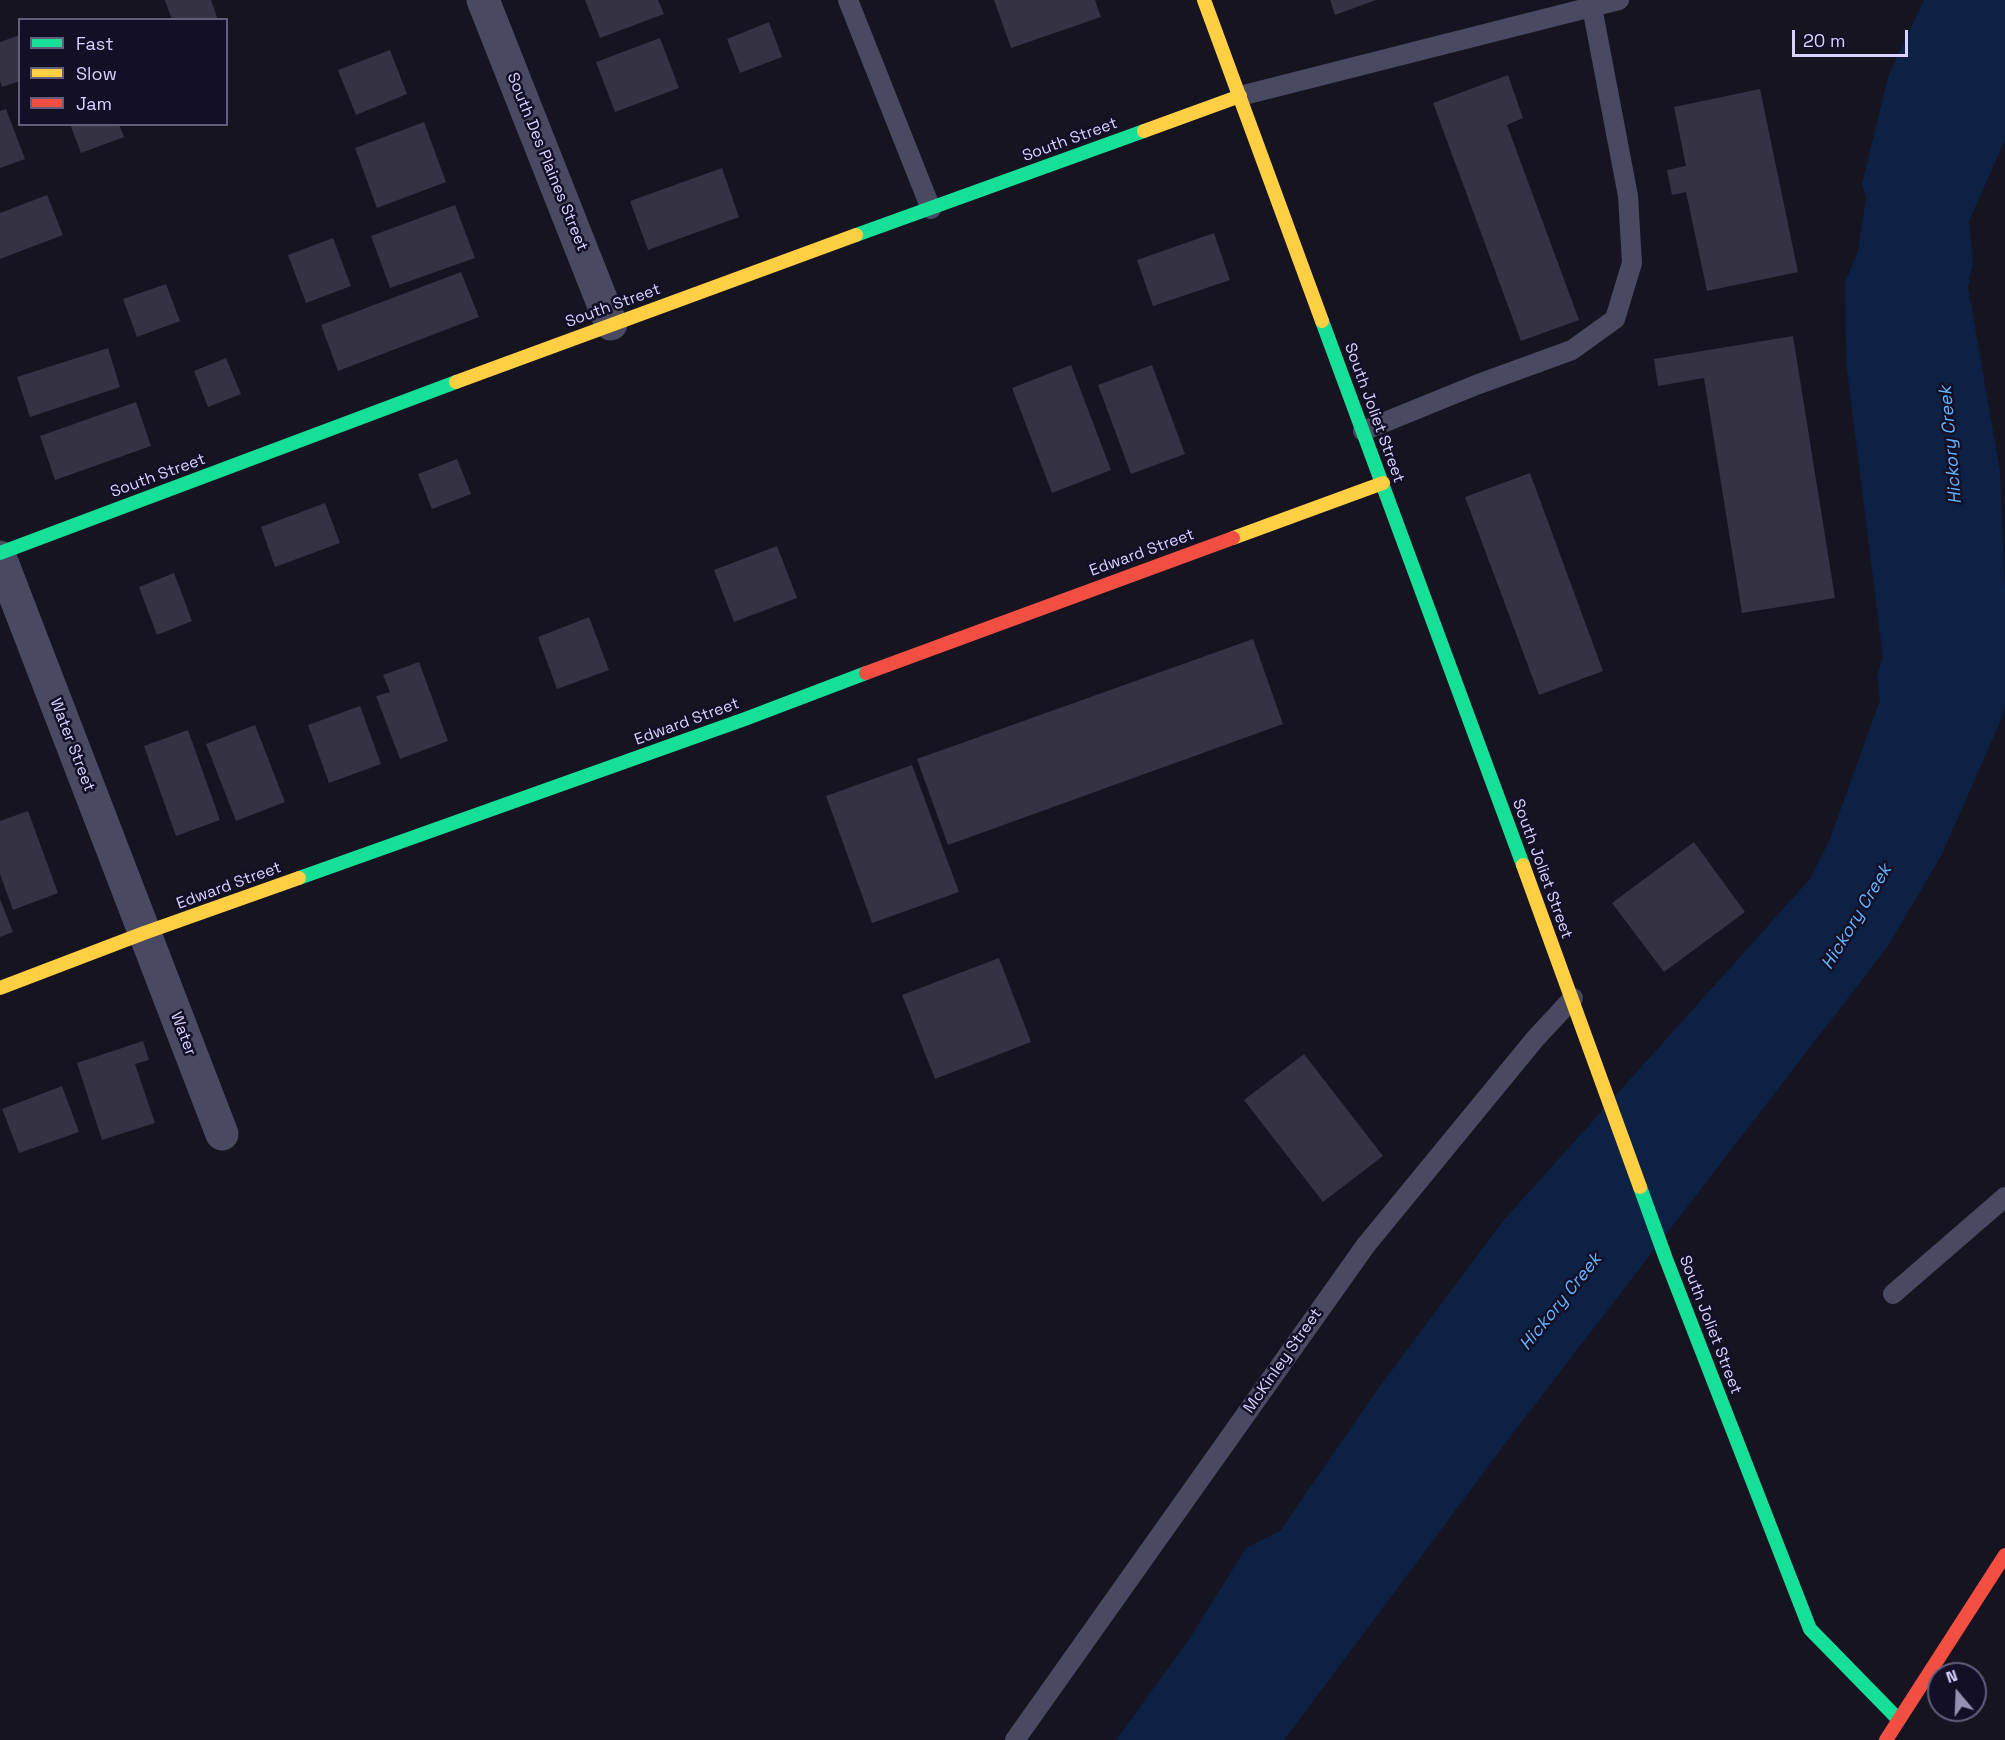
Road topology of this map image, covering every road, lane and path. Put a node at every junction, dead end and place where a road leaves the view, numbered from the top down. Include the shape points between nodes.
1 (483, 0) edge
2 (848, 0) edge
3 (1204, 0) edge
4 (1619, 0) edge
5 (1592, 7) junction
6 (1240, 96) junction
7 (931, 209) junction
8 (611, 324) junction
9 (1363, 431) junction
10 (1383, 483) junction
11 (0, 555) edge
12 (144, 933) junction
13 (0, 988) edge
14 (1573, 998) junction
15 (222, 1134) dead end
16 (2005, 1197) edge
17 (1893, 1294) dead end
18 (2005, 1555) edge
19 (1898, 1719) junction
20 (1015, 1740) edge
21 (1886, 1740) edge

1 - 8 street, South Des Plaines Street
2 - 7 lane
3 - 6 street, South Joliet Street
4 - 5 lane
5 - 6 lane
5 - 9 lane via 1628,196 1632,262 1615,319 1572,350
6 - 7 street, South Street
6 - 9 street, South Joliet Street
7 - 8 street, South Street
8 - 11 street, South Street
9 - 10 street, South Joliet Street
10 - 12 street, Edward Street via 734,723
10 - 14 street, South Joliet Street
11 - 12 street, Water Street
12 - 13 street, Edward Street
12 - 15 street, Water
14 - 19 street, South Joliet Street via 1666,1259 1810,1629
14 - 20 lane, McKinley Street via 1366,1245
16 - 17 lane
18 - 19 street
19 - 21 street

